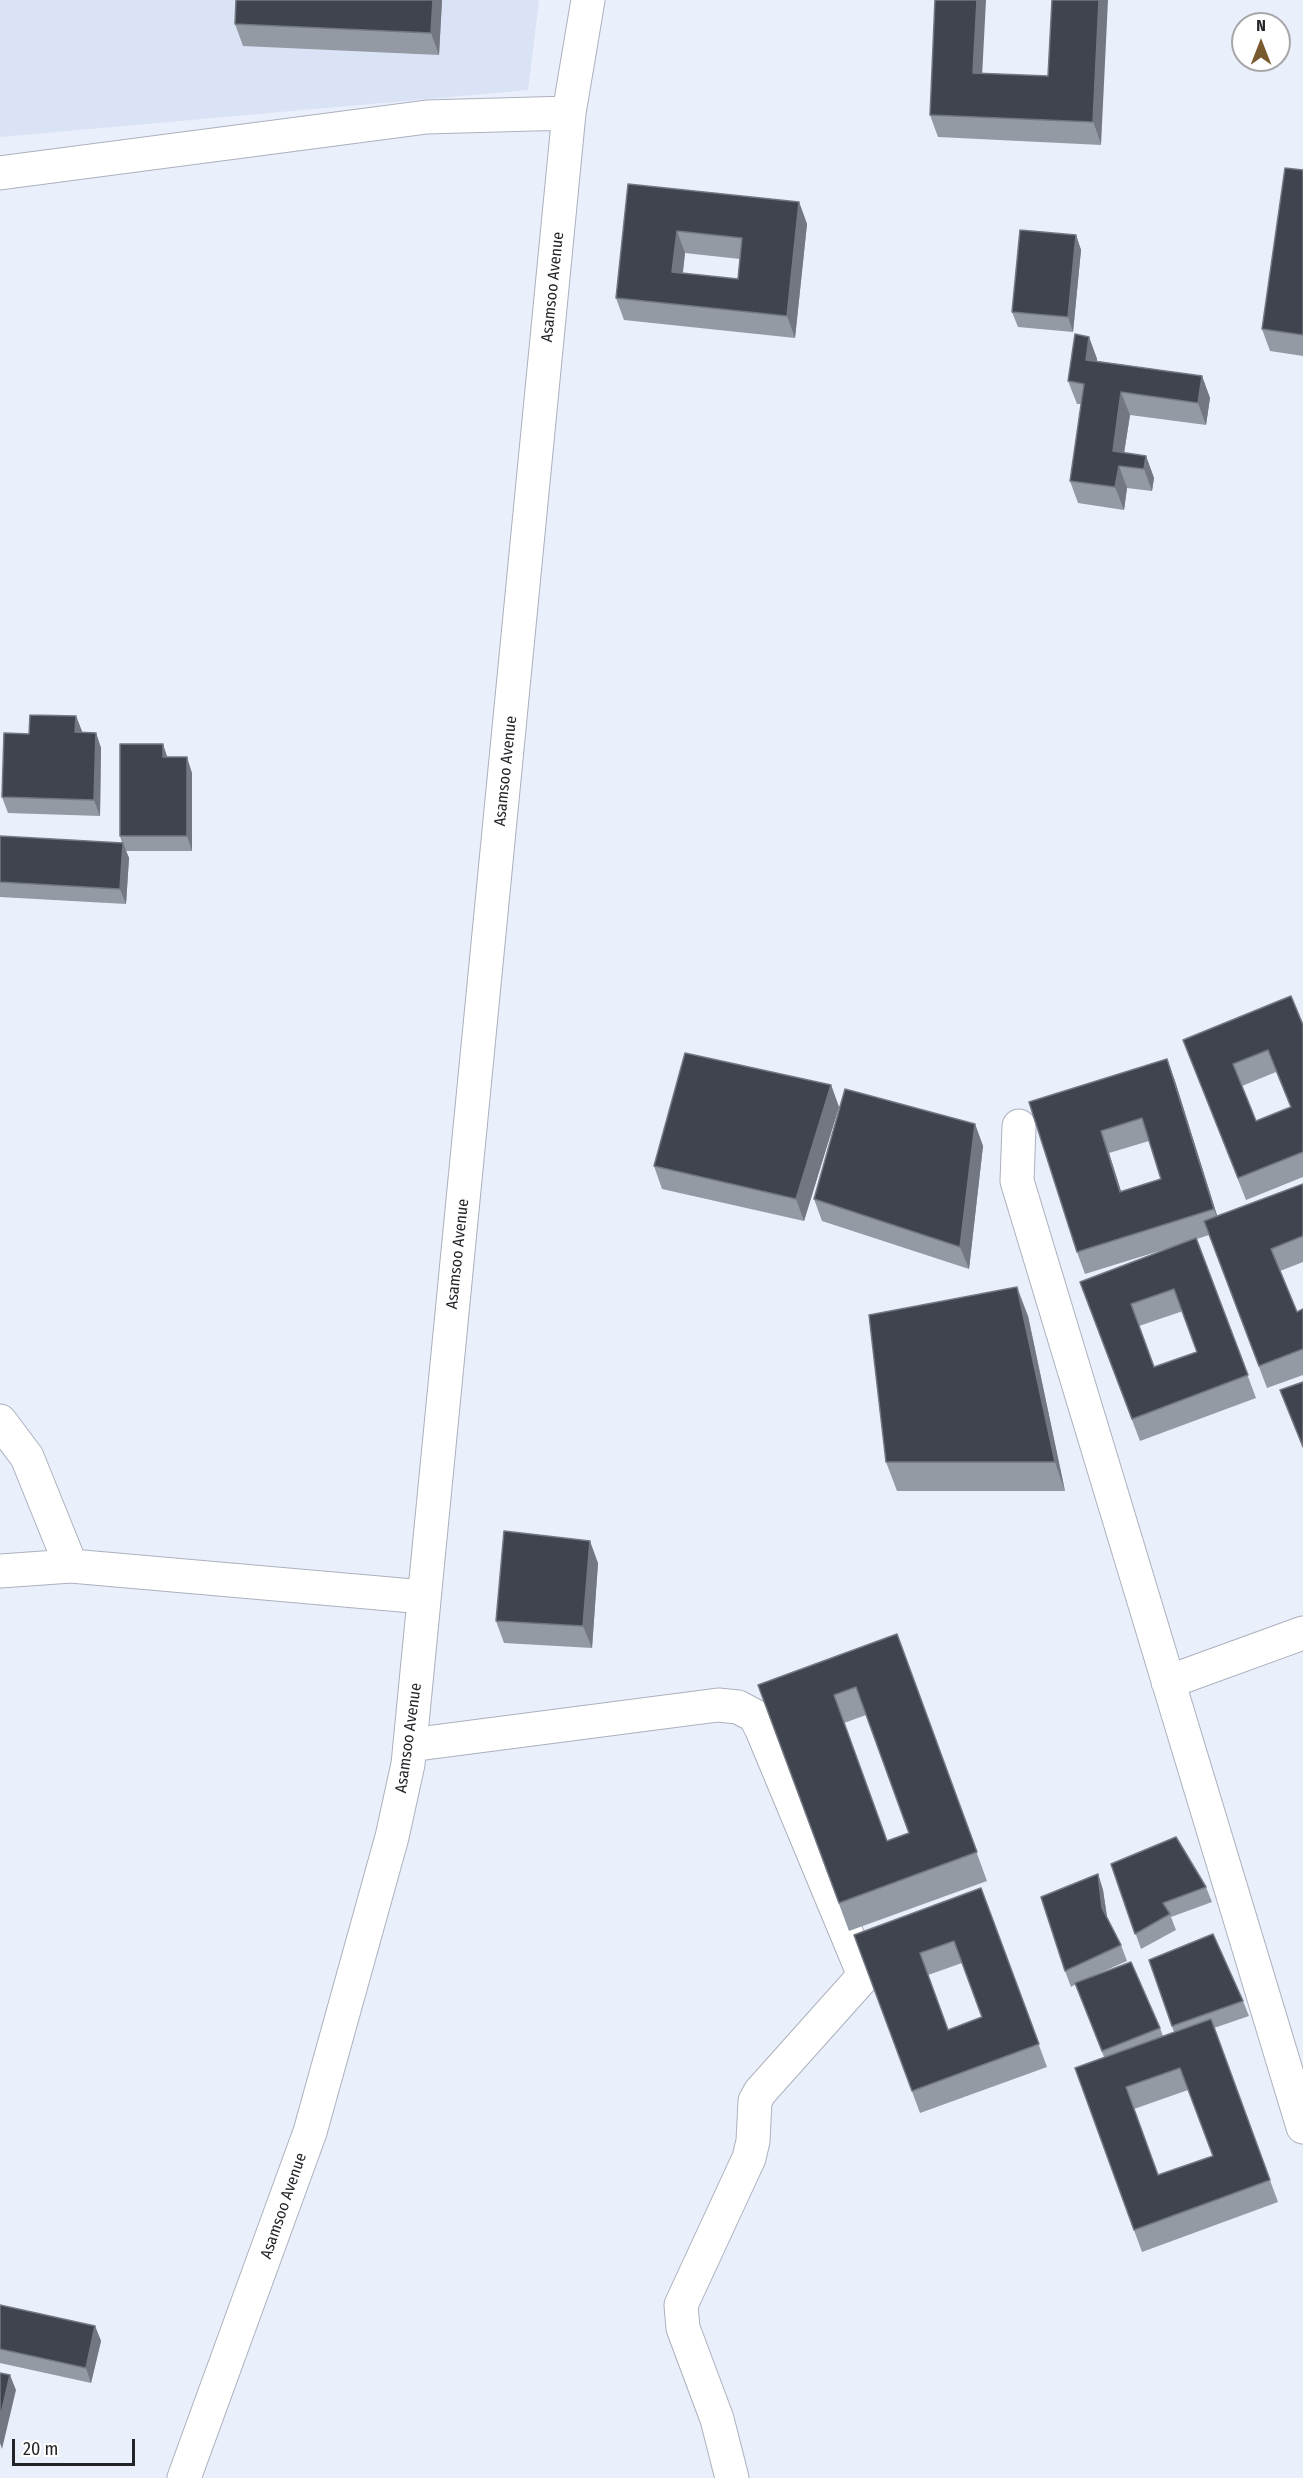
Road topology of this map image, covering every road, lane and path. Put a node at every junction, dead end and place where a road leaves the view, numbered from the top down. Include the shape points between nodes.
1 (588, 0) edge
2 (569, 113) junction
3 (0, 173) edge
4 (1019, 1126) dead end
5 (0, 1421) edge
6 (71, 1566) junction
7 (0, 1571) edge
8 (424, 1597) junction
9 (1303, 1633) edge
10 (1168, 1682) junction
11 (410, 1745) junction
12 (1303, 2127) edge
13 (184, 2478) edge
14 (732, 2478) edge

1 - 2 street, Asamsoo Avenue
2 - 3 street via 427,117
2 - 8 street, Asamsoo Avenue
4 - 10 street via 1017,1180
5 - 6 street via 27,1457
6 - 7 street
6 - 8 street
8 - 11 street, Asamsoo Avenue
9 - 10 street
10 - 12 street
11 - 13 street, Asamsoo Avenue via 392,1837 310,2132
11 - 14 street via 718,1705 738,1707 755,1716 762,1730 861,1968 861,1979 755,2101 748,2158 681,2305 683,2328 717,2420

